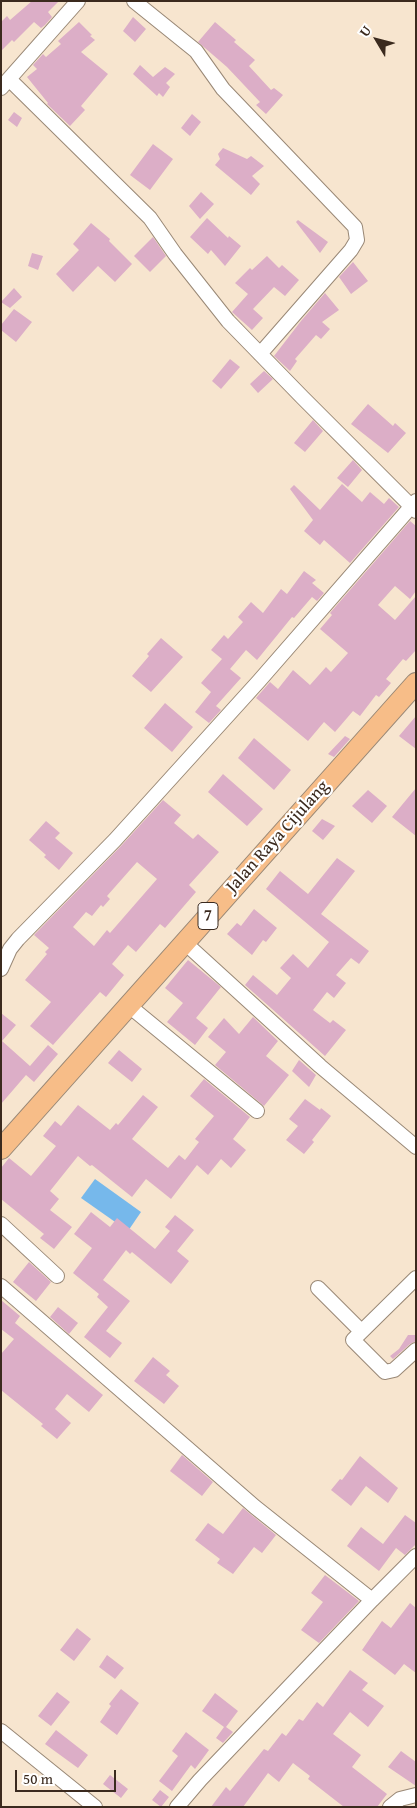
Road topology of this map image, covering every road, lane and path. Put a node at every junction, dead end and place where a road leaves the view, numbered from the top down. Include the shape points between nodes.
1 (78, 1) edge
2 (134, 1) edge
3 (5, 84) edge
4 (260, 354) junction
5 (414, 506) edge
6 (416, 683) edge
7 (184, 942) junction
8 (1, 969) edge
9 (128, 1005) junction
10 (257, 1111) dead end
11 (416, 1147) edge
12 (1, 1149) edge
13 (1, 1224) edge
14 (57, 1276) dead end
15 (416, 1278) edge
16 (1, 1286) edge
17 (318, 1288) dead end
18 (361, 1332) junction
19 (416, 1350) edge
20 (413, 1565) edge
21 (372, 1600) junction
22 (1, 1731) edge
23 (416, 1795) edge
24 (95, 1807) edge
25 (177, 1807) edge
26 (390, 1807) edge

1 - 3 street
2 - 4 street via 196,51 223,89 355,227 357,240 351,250
3 - 4 street via 150,218 228,321
4 - 5 street
5 - 8 street via 115,840 18,939
6 - 7 highway, Jalan Raya Cijulang / 7
7 - 9 highway, Jalan Raya Cijulang / 7
7 - 11 street via 320,1066
9 - 10 street
9 - 12 highway, Jalan Raya Cijulang / 7
13 - 14 street
15 - 18 street
16 - 21 street via 255,1506
17 - 18 street
18 - 19 street via 354,1342 385,1372 394,1370
20 - 21 street
21 - 25 street
22 - 24 street
23 - 26 street via 400,1799

